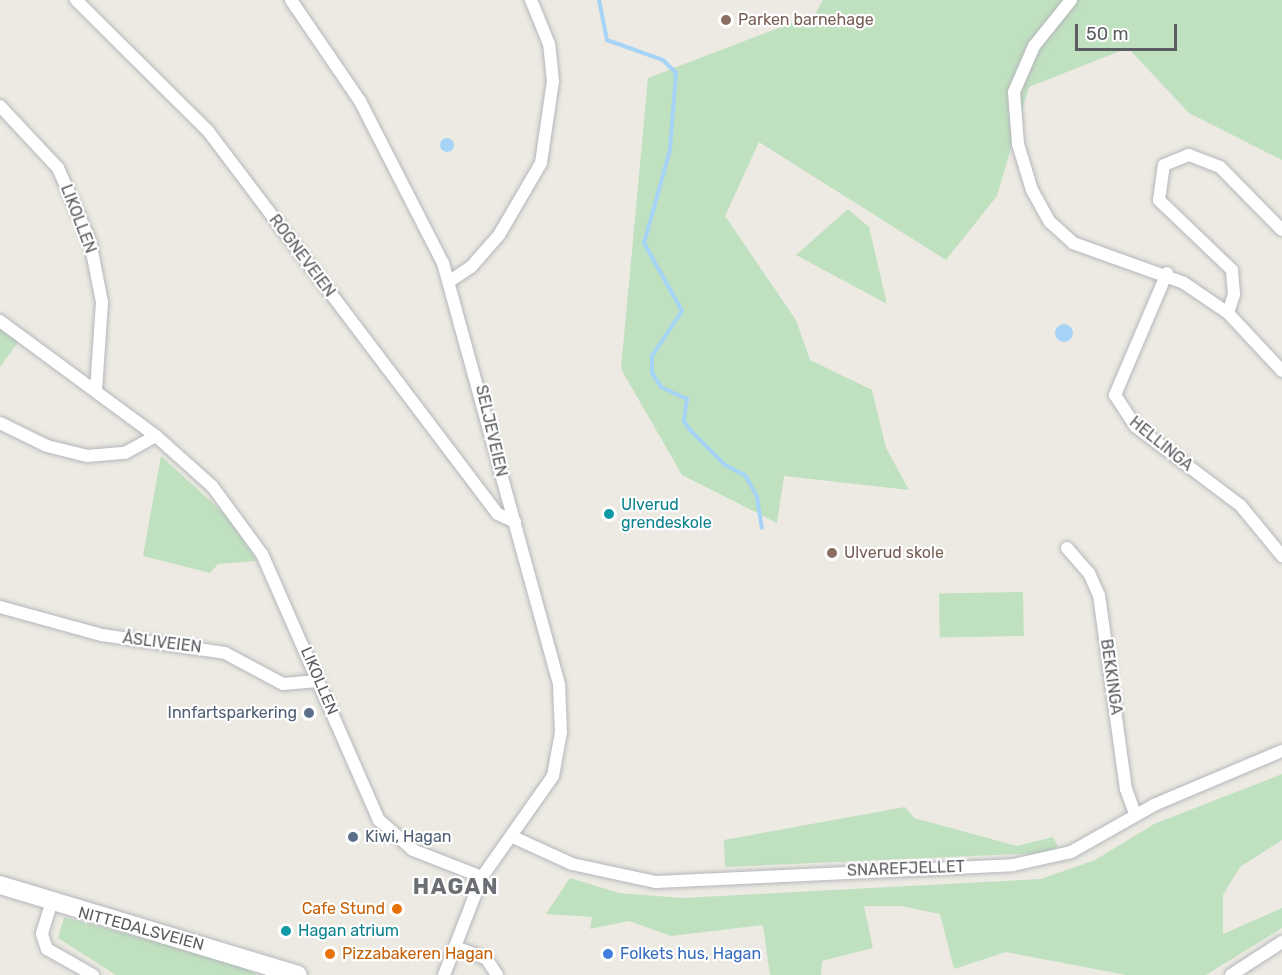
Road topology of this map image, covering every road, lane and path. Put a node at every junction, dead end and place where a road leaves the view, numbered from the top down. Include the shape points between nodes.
1 (76, 0) edge
2 (291, 0) edge
3 (531, 0) edge
4 (1071, 0) edge
5 (0, 106) edge
6 (1282, 230) edge
7 (1167, 273) junction
8 (450, 281) junction
9 (1228, 312) junction
10 (0, 321) edge
11 (1282, 371) edge
12 (96, 390) junction
13 (0, 423) edge
14 (156, 436) junction
15 (515, 522) junction
16 (1068, 548) dead end
17 (1282, 556) edge
18 (0, 607) edge
19 (318, 681) junction
20 (1282, 751) edge
21 (1135, 814) junction
22 (513, 837) junction
23 (482, 877) junction
24 (0, 885) edge
25 (51, 904) junction
26 (1282, 942) edge
27 (455, 947) junction
28 (291, 973) edge
29 (93, 975) edge
30 (444, 975) edge
31 (497, 975) edge
32 (1231, 975) edge

1 - 15 street, ROGNEVEIEN via 208,131 498,514
2 - 8 street, SELJEVEIEN via 360,101
3 - 8 street via 549,45 553,81 541,163 499,235 471,267
4 - 7 street via 1034,46 1014,92 1018,144 1032,190 1050,222 1073,243
5 - 12 street, LIKOLLEN via 58,168 90,241 102,302
6 - 9 street via 1220,167 1189,155 1164,165 1159,200 1232,270 1234,294
7 - 9 street
7 - 17 street, HELLINGA via 1115,395 1135,426 1241,506
8 - 15 street, SELJEVEIEN
9 - 11 street
10 - 12 street, LIKOLLEN
12 - 14 street, LIKOLLEN
13 - 14 street via 47,446 87,456 125,453
14 - 19 street, LIKOLLEN via 212,486 247,530
15 - 22 street, SELJEVEIEN via 552,651 562,717 553,776
16 - 21 street, BEKKINGA via 1089,573 1100,596 1124,776
18 - 19 street, ÅSLIVEIEN via 102,635 225,653 283,684
19 - 23 street, LIKOLLEN via 379,820 413,850
20 - 21 street, SNAREFJELLET
21 - 22 street, SNAREFJELLET via 1092,843 1032,862 689,882 635,879 585,868
22 - 23 street, SELJEVEIEN
23 - 27 street
24 - 25 main road, NITTEDALSVEIEN
25 - 28 main road, NITTEDALSVEIEN
25 - 29 street via 44,944 58,959
26 - 32 street
27 - 30 street
27 - 31 street via 486,958

